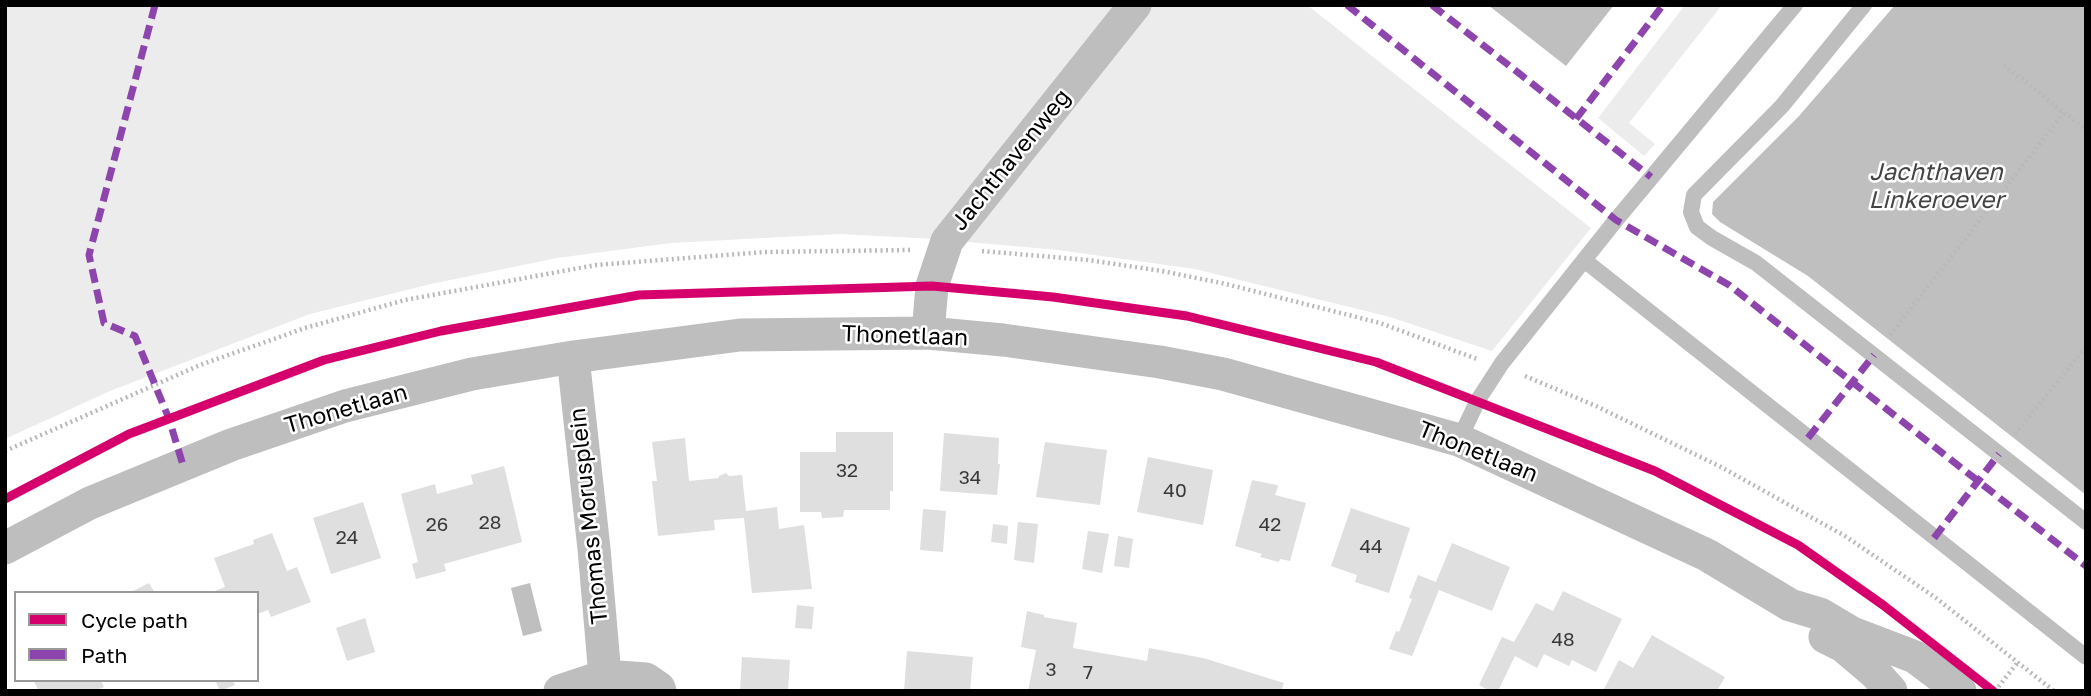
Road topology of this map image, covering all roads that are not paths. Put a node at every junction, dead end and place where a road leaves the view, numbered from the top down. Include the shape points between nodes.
1 (1135, 5) edge
2 (1794, 5) edge
3 (1864, 5) edge
4 (1584, 260) junction
5 (928, 332) junction
6 (573, 357) junction
7 (1460, 440) junction
8 (2086, 522) edge
9 (5, 548) edge
10 (1790, 606) junction
11 (2086, 657) edge
12 (605, 676) junction
13 (1971, 686) edge
14 (560, 691) edge
15 (660, 691) edge
16 (1891, 691) edge

1 - 5 street, Jachthavenweg via 947,241 932,286
2 - 4 lane
3 - 8 lane via 1788,99 1694,195 1691,212 1712,238 1756,263
4 - 7 lane via 1502,363
4 - 11 lane
5 - 6 street, Thonetlaan via 740,335
5 - 7 street, Thonetlaan via 1223,374
6 - 9 street, Thonetlaan via 459,377 251,438 90,503
6 - 12 street, Thomas Morusplein
7 - 10 street, Thonetlaan via 1707,555
10 - 13 street, Thonetlaan via 1820,614
10 - 16 street, Thonetlaan via 1811,630 1843,646
12 - 14 street
12 - 15 street via 646,680

